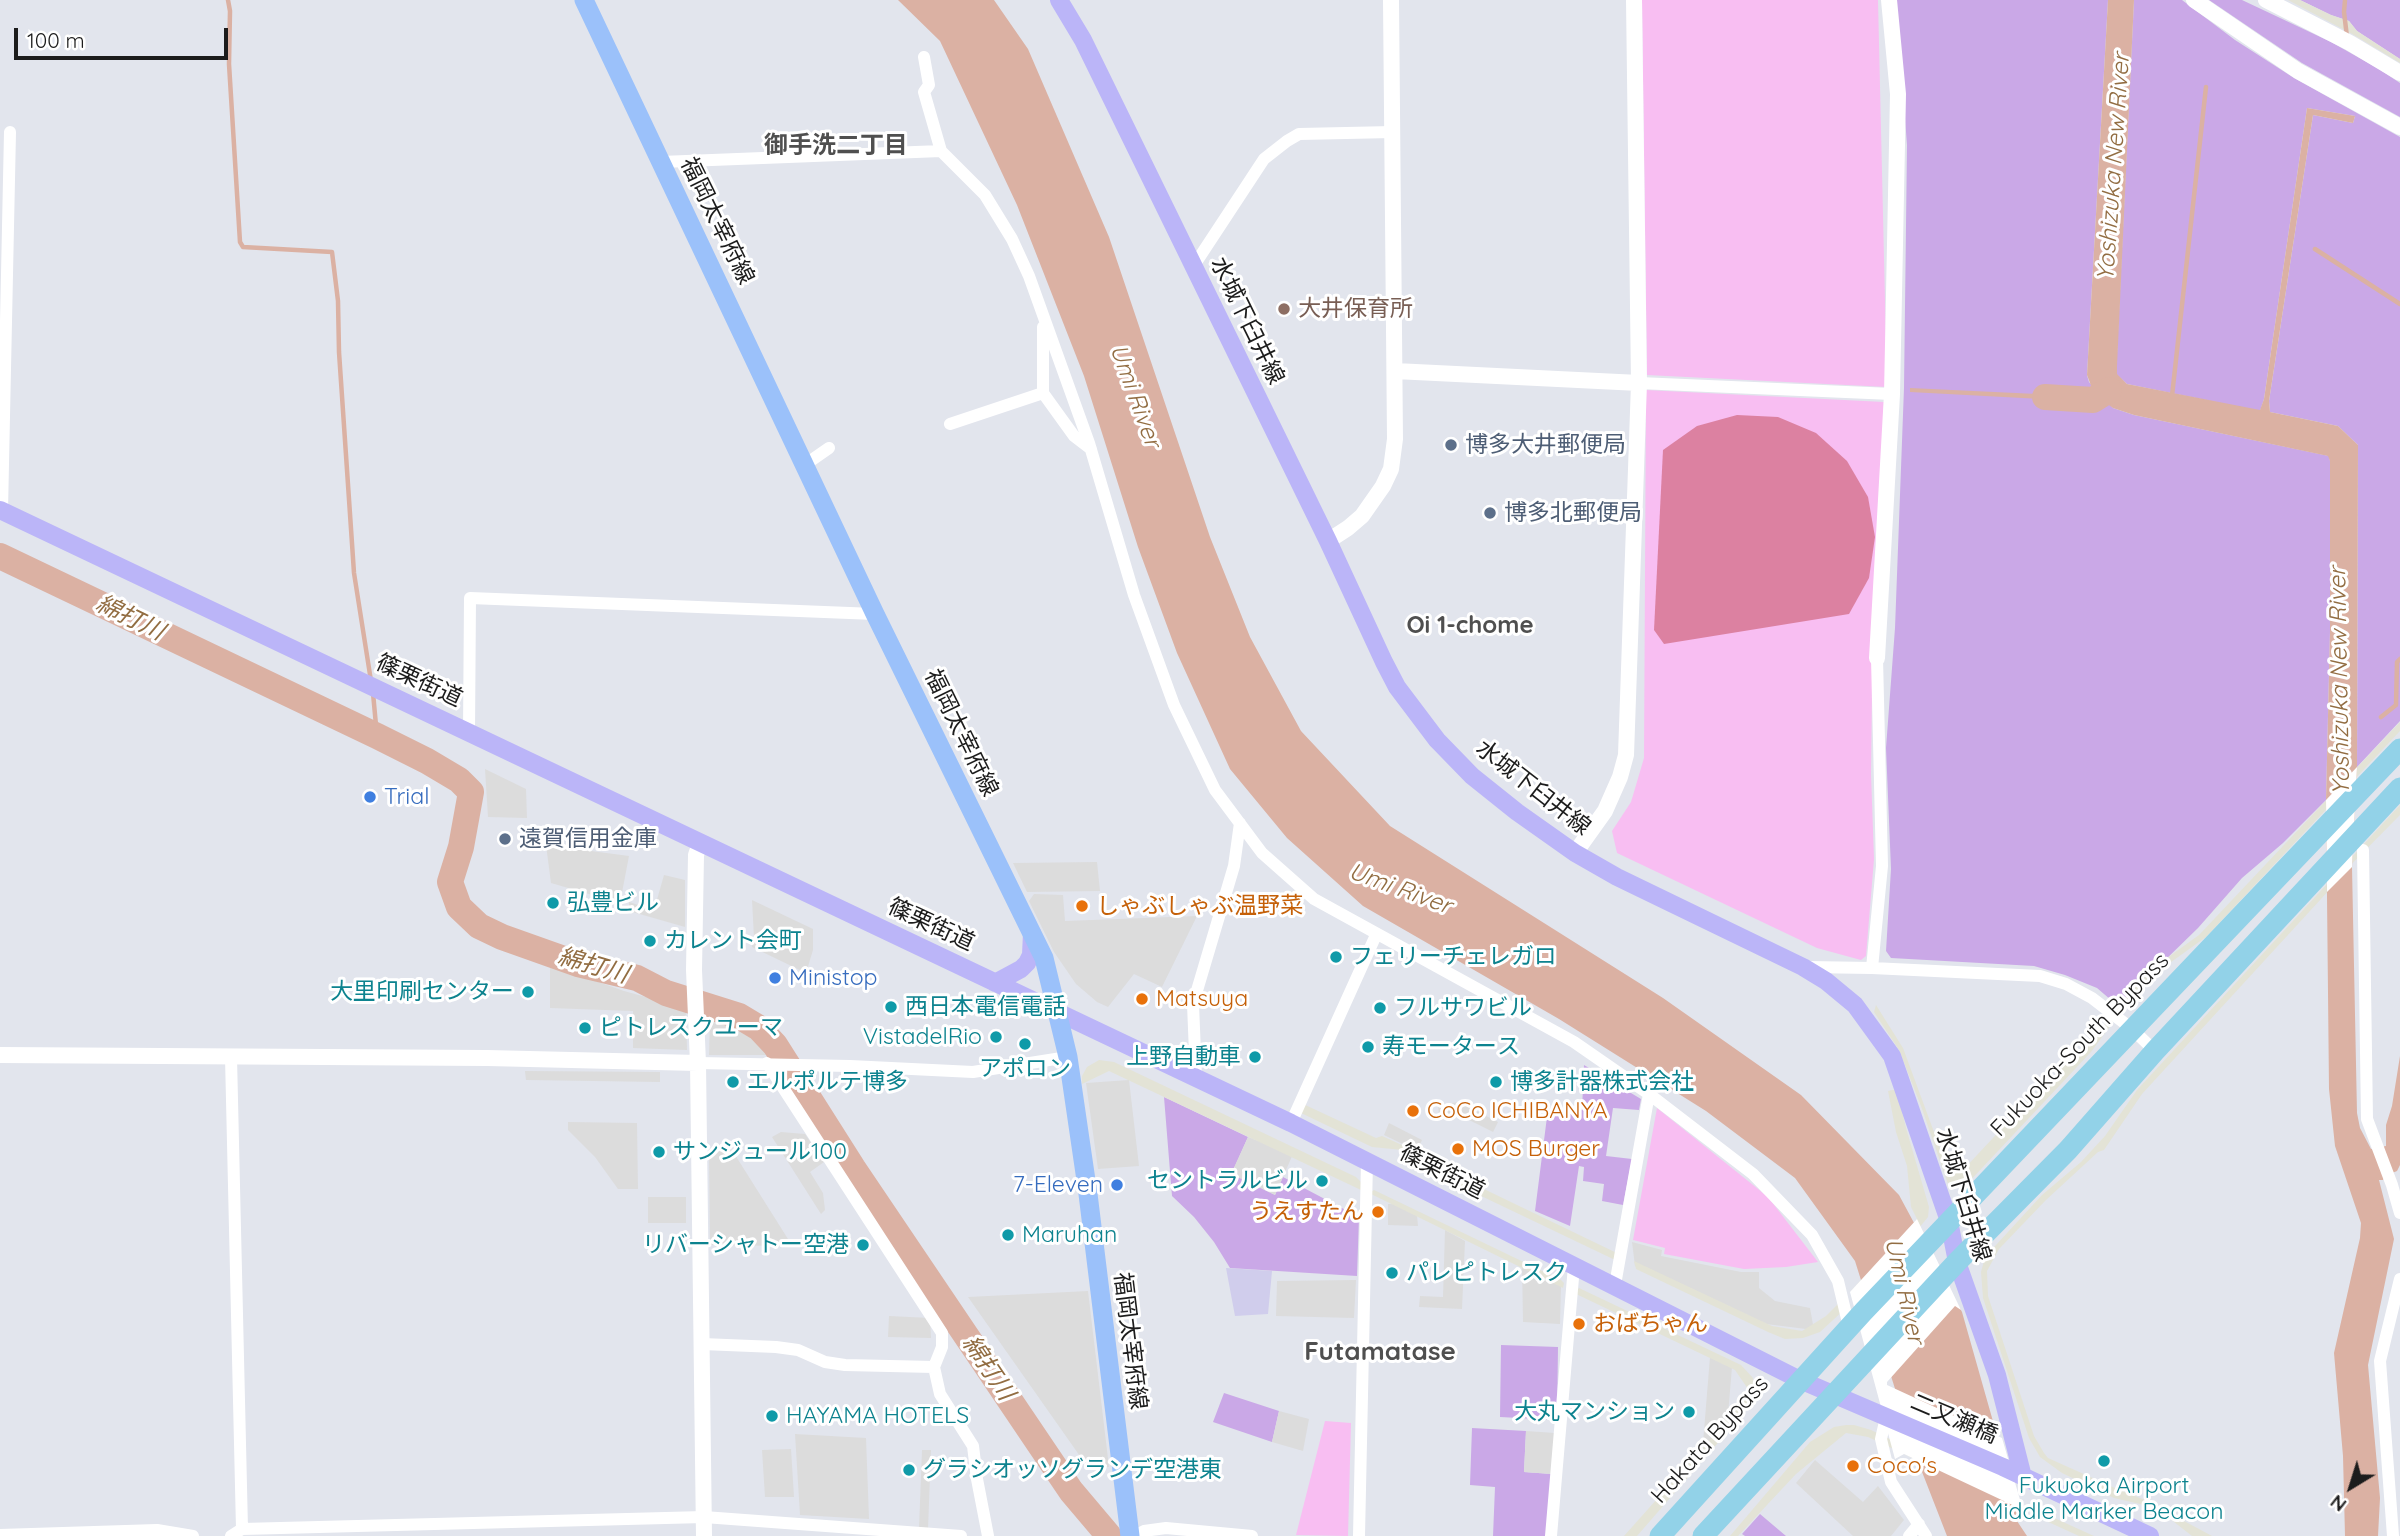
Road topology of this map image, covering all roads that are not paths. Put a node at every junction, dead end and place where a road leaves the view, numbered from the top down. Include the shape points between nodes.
1 (584, 0) edge
2 (1059, 0) edge
3 (1391, 0) edge
4 (1634, 0) edge
5 (1889, 0) edge
6 (2194, 0) edge
7 (2266, 0) edge
8 (924, 57) dead end
9 (2400, 73) edge
10 (2400, 127) edge
11 (10, 132) dead end
12 (1392, 132) junction
13 (941, 151) junction
14 (661, 162) junction
15 (1193, 267) junction
16 (1044, 316) junction
17 (1395, 372) junction
18 (1639, 383) junction
19 (1043, 393) junction
20 (1892, 394) junction
21 (950, 424) dead end
22 (829, 448) dead end
23 (1091, 449) junction
24 (806, 464) junction
25 (1, 510) edge
26 (1328, 541) junction
27 (875, 614) junction
28 (1877, 657) joint
29 (469, 732) junction
30 (2400, 749) edge
31 (2400, 788) edge
32 (1240, 823) junction
33 (700, 843) junction
34 (2362, 850) dead end
35 (1575, 853) junction
36 (1032, 933) junction
37 (1376, 935) junction
38 (1803, 967) junction
39 (1872, 968) junction
40 (995, 983) junction
41 (1058, 1012) junction
42 (2132, 1029) junction
43 (2155, 1051) junction
44 (0, 1055) edge
45 (231, 1057) junction
46 (1068, 1057) junction
47 (698, 1063) junction
48 (773, 1064) junction
49 (1196, 1079) junction
50 (1649, 1094) junction
51 (1291, 1123) junction
52 (1367, 1161) junction
53 (2400, 1213) edge
54 (1949, 1221) junction
55 (1574, 1266) junction
56 (1954, 1267) junction
57 (2400, 1279) edge
58 (1615, 1285) junction
59 (1849, 1327) junction
60 (702, 1344) junction
61 (934, 1367) junction
62 (1800, 1380) junction
63 (1835, 1396) junction
64 (1886, 1417) junction
65 (2023, 1477) junction
66 (704, 1517) junction
67 (1922, 1530) edge
68 (1168, 1532) edge
69 (237, 1533) edge
70 (1136, 1534) edge
71 (0, 1535) edge
72 (193, 1536) edge
73 (704, 1536) edge
74 (961, 1536) edge
75 (988, 1536) edge
76 (1252, 1536) edge
77 (1359, 1536) edge
78 (1551, 1536) edge
79 (1660, 1536) edge
80 (1703, 1536) edge
81 (1909, 1536) edge
82 (2150, 1536) edge
83 (2393, 1536) edge

1 - 14 main road, 福岡太宰府線
2 - 15 main road, 水城下臼井線 via 1083,40
3 - 12 street
4 - 18 street
5 - 20 street via 1898,94
6 - 10 street via 2298,71
7 - 9 street
8 - 13 street via 929,85 924,92
11 - 25 street
12 - 15 street via 1299,134 1287,141 1264,159
12 - 17 street
13 - 14 street
13 - 16 street via 985,195 1012,239
14 - 24 main road, 福岡太宰府線
15 - 26 main road, 水城下臼井線
16 - 19 street
16 - 23 street
17 - 18 street
17 - 26 street via 1391,469 1362,516
18 - 20 street
18 - 35 street via 1626,755 1605,811
19 - 21 street
19 - 23 street via 1074,436
20 - 28 street
22 - 24 street
23 - 32 street via 1134,595 1174,705 1215,790
24 - 27 main road, 福岡太宰府線
25 - 29 main road, 篠栗街道
26 - 35 main road, 水城下臼井線 via 1397,687 1437,740 1472,776
27 - 29 street via 470,598
27 - 36 main road, 福岡太宰府線
28 - 39 street via 1882,866
29 - 33 main road, 篠栗街道
30 - 42 highway, Fukuoka-South Bypass
31 - 43 highway
32 - 37 street via 1262,853 1314,899
32 - 49 street via 1234,866 1193,1004
33 - 40 main road, 篠栗街道
33 - 47 street via 694,970
34 - 53 street via 2367,1119
35 - 38 main road, 水城下臼井線
36 - 40 main road via 1027,963
36 - 41 main road, 福岡太宰府線 via 1044,958
37 - 50 street via 1574,1042
37 - 51 street
38 - 39 street
38 - 54 main road, 水城下臼井線 via 1855,1005 1892,1056
39 - 42 street via 2040,976 2092,998
40 - 41 main road, 篠栗街道
41 - 46 main road, 福岡太宰府線
41 - 49 main road, 篠栗街道
42 - 43 street
42 - 54 highway, Fukuoka-South Bypass
43 - 56 highway via 2068,1150
44 - 45 street
45 - 47 street
45 - 69 street
46 - 48 street via 972,1072
46 - 70 main road, 福岡太宰府線 via 1126,1499
47 - 48 street
47 - 60 street
48 - 61 street via 942,1333
49 - 51 main road, 篠栗街道
50 - 58 street
50 - 59 street via 1753,1174 1812,1236 1838,1281
51 - 52 main road, 篠栗街道
52 - 55 main road, 篠栗街道
52 - 77 street
54 - 56 main road, 水城下臼井線
54 - 59 highway, Fukuoka-South Bypass
55 - 58 main road, 篠栗街道
55 - 78 street
56 - 63 highway
56 - 65 main road, 水城下臼井線 via 1997,1375
57 - 83 street via 2380,1361
58 - 62 main road, 篠栗街道
59 - 62 highway, Fukuoka-South Bypass
60 - 61 street via 798,1350 845,1365
60 - 66 street
61 - 75 street via 940,1394 973,1446
62 - 63 main road, 篠栗街道
62 - 79 highway, Hakata Bypass
63 - 64 main road, 二又瀬橋
63 - 80 highway
64 - 65 main road, 二又瀬橋
64 - 67 street via 1881,1439 1891,1482
65 - 82 main road, 二又瀬橋
66 - 69 street
66 - 73 street
66 - 74 street
67 - 81 street
68 - 70 street
68 - 76 street
71 - 72 street via 157,1530

